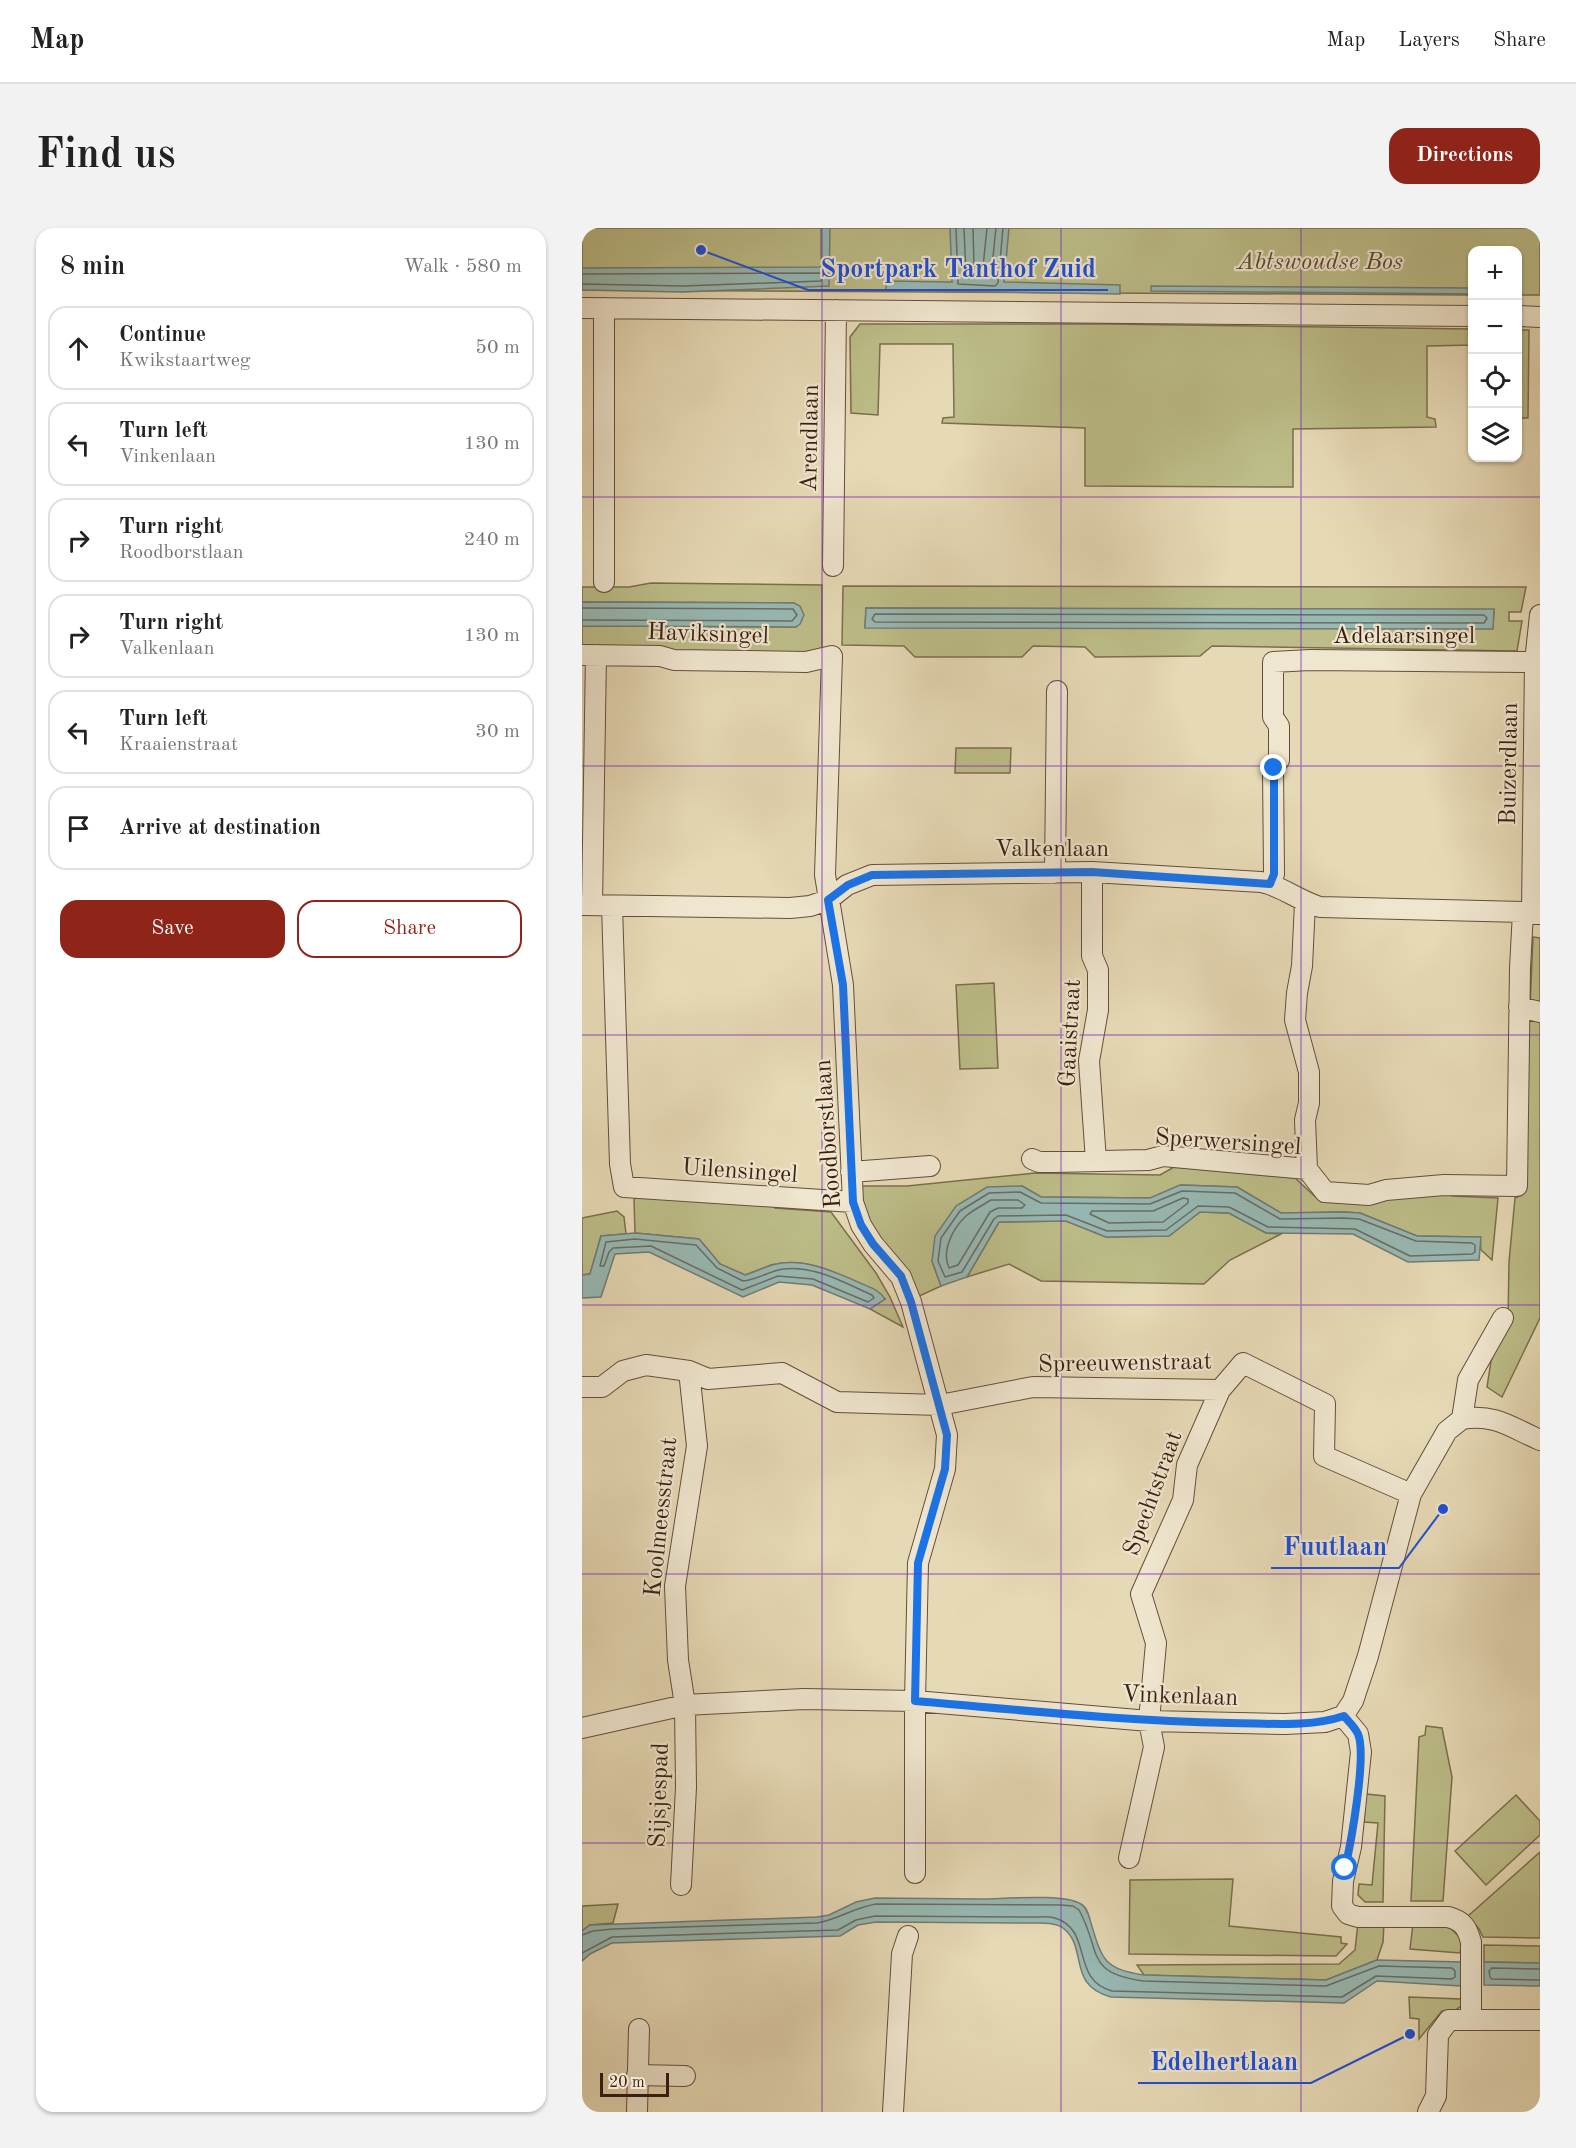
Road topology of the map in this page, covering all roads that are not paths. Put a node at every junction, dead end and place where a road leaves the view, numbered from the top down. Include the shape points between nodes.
1 (582, 308) edge
2 (604, 308) junction
3 (836, 310) junction
4 (1468, 316) edge
5 (1522, 316) edge
6 (1540, 317) edge
7 (832, 566) dead end
8 (604, 582) dead end
9 (1540, 615) edge
10 (589, 655) edge
11 (1535, 662) junction
12 (1057, 692) dead end
13 (1537, 724) edge
14 (1092, 872) junction
15 (1055, 873) junction
16 (1270, 884) junction
17 (828, 900) junction
18 (1305, 903) junction
19 (595, 905) edge
20 (1532, 913) edge
21 (1519, 1007) junction
22 (1540, 1012) edge
23 (1032, 1159) dead end
24 (1096, 1161) junction
25 (930, 1166) dead end
26 (1307, 1169) junction
27 (851, 1172) junction
28 (1517, 1186) joint
29 (853, 1202) junction
30 (1503, 1318) dead end
31 (689, 1371) junction
32 (582, 1387) edge
33 (1220, 1390) junction
34 (940, 1405) junction
35 (1462, 1419) junction
36 (1540, 1440) edge
37 (1411, 1494) junction
38 (915, 1701) junction
39 (685, 1705) junction
40 (1344, 1716) junction
41 (1149, 1721) junction
42 (582, 1728) edge
43 (1129, 1858) dead end
44 (915, 1873) dead end
45 (681, 1885) dead end
46 (908, 1936) dead end
47 (1471, 2011) junction
48 (1540, 2020) edge
49 (639, 2029) dead end
50 (637, 2075) junction
51 (685, 2076) dead end
52 (638, 2112) edge
53 (893, 2112) edge
54 (1428, 2112) edge

1 - 2 street
2 - 3 street
2 - 8 street
3 - 4 street
3 - 7 street, Arendlaan
5 - 6 street
9 - 11 street, Buizerdlaan
10 - 17 street, Haviksingel via 806,662 832,657 825,875
10 - 19 street
11 - 13 street, Buizerdlaan
11 - 16 street, Adelaarsingel via 1273,662 1273,717 1279,726 1279,760 1274,768 1274,874
12 - 15 street
13 - 20 street, Buizerdlaan
14 - 15 street, Valkenlaan
14 - 16 street, Valkenlaan
14 - 24 street, Gaaistraat via 1092,956 1098,970 1098,1010 1089,1061
15 - 17 street, Valkenlaan via 872,875 848,885
16 - 18 street, Valkenlaan
17 - 19 street, Valkenlaan via 790,908
17 - 27 street, Roodborstlaan via 843,985
18 - 20 street, Valkenlaan via 1320,907
18 - 26 street via 1295,1020 1309,1072 1305,1120
19 - 29 street, Uilensingel via 624,1187
20 - 21 street, Buizerdlaan
21 - 22 street
21 - 28 street, Buizerdlaan
23 - 24 street, Sperwersingel
24 - 26 street, Sperwersingel via 1163,1156
25 - 27 street
26 - 28 street, Sperwersingel via 1325,1192 1369,1195 1444,1185
27 - 29 street, Roodborstlaan
29 - 34 street, Roodborstlaan via 873,1244 901,1276
30 - 35 street via 1468,1380
31 - 32 street, Spreeuwenstraat via 646,1365 623,1371 602,1387
31 - 34 street, Spreeuwenstraat via 708,1379 782,1373 837,1402
31 - 39 street, Koolmeesstraat via 697,1446 675,1586 678,1660
33 - 34 street, Spreeuwenstraat via 1034,1387
33 - 37 street, Spreeuwenstraat via 1243,1363 1325,1404 1324,1456
33 - 41 street, Spechtstraat via 1187,1465 1183,1500 1141,1594 1156,1643
34 - 38 street, Roodborstlaan via 947,1435 945,1469 918,1563
35 - 36 street via 1486,1417 1505,1422
35 - 37 street via 1447,1431
37 - 40 street via 1368,1656
38 - 39 street, Vinkenlaan via 804,1699
38 - 41 street, Vinkenlaan
38 - 44 street, Roodborstlaan
39 - 42 street, Vinkenlaan
39 - 45 street, Sijsjespad
40 - 41 street, Vinkenlaan via 1325,1722 1285,1724
40 - 47 street via 1358,1734 1361,1752 1342,1906 1348,1914 1358,1917 1461,1920 1472,1942
41 - 43 street, Spechtstraat via 1154,1747
46 - 53 street via 902,1954
47 - 48 street
47 - 54 street via 1449,2020 1438,2035 1436,2096
49 - 50 street
50 - 51 street
50 - 52 street

